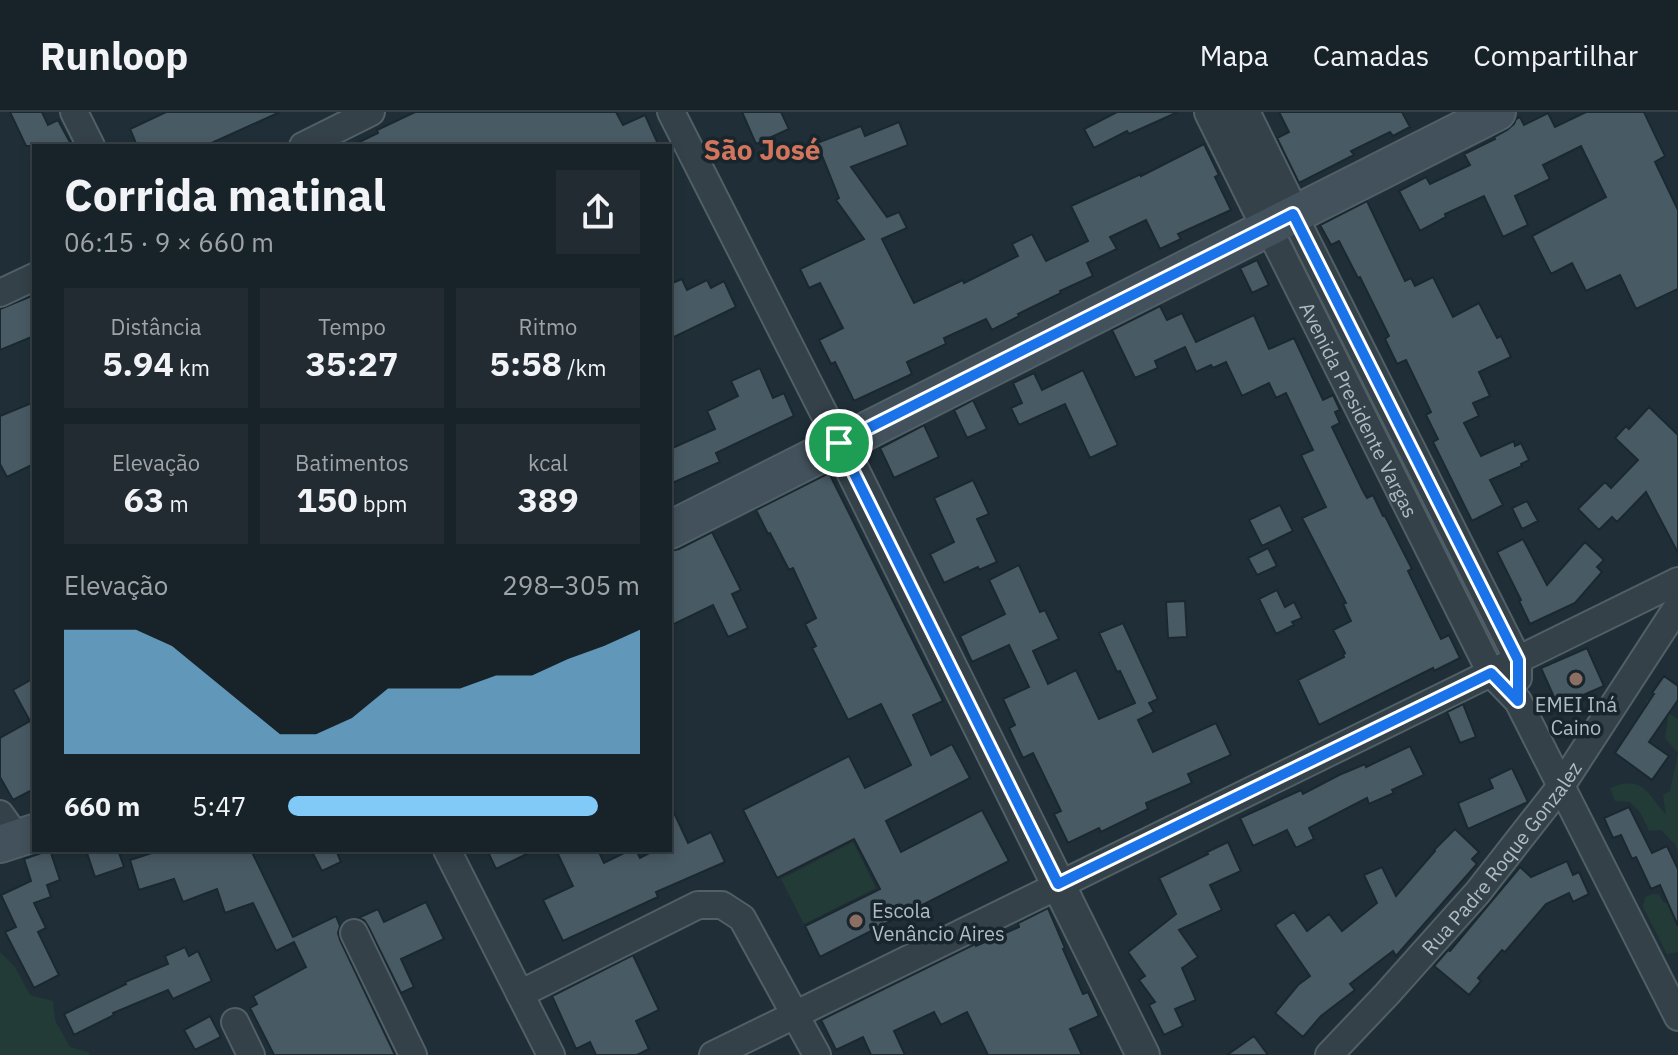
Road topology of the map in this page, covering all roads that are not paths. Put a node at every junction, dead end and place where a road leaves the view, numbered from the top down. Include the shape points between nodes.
1 (74, 112) edge
2 (371, 112) edge
3 (671, 112) edge
4 (1211, 112) edge
5 (1243, 112) edge
6 (1497, 112) edge
7 (90, 144) edge
8 (307, 144) edge
9 (1280, 221) junction
10 (32, 278) edge
11 (0, 293) edge
12 (839, 443) junction
13 (672, 529) edge
14 (1678, 581) edge
15 (1678, 606) edge
16 (1518, 660) junction
17 (1491, 673) junction
18 (1518, 701) junction
19 (1561, 786) junction
20 (448, 852) edge
21 (1058, 884) junction
22 (354, 933) dead end
23 (520, 994) junction
24 (796, 1015) junction
25 (1678, 1017) edge
26 (235, 1022) dead end
27 (251, 1055) edge
28 (413, 1055) edge
29 (551, 1055) edge
30 (713, 1055) edge
31 (817, 1055) edge
32 (1143, 1055) edge
33 (1329, 1055) edge

1 - 7 street
2 - 8 street
3 - 12 street
4 - 9 street, Avenida Presidente Vargas
5 - 9 street, Avenida Presidente Vargas
6 - 9 main road
9 - 12 main road
9 - 16 street, Avenida Presidente Vargas
9 - 17 street, Avenida Presidente Vargas
10 - 11 street
12 - 13 main road
12 - 21 street
14 - 16 street
15 - 19 street, Rua Padre Roque Gonzalez
16 - 17 street
16 - 18 street, Avenida Presidente Vargas
17 - 18 street, Avenida Presidente Vargas
17 - 21 street
18 - 19 street, Avenida Presidente Vargas
19 - 25 street, Avenida Presidente Vargas
19 - 33 street, Rua Padre Roque Gonzalez via 1478,892
20 - 23 street
21 - 24 street
21 - 32 street
22 - 28 street
23 - 24 street via 698,905 722,905 742,918
23 - 29 street
24 - 30 street
24 - 31 street
26 - 27 street

